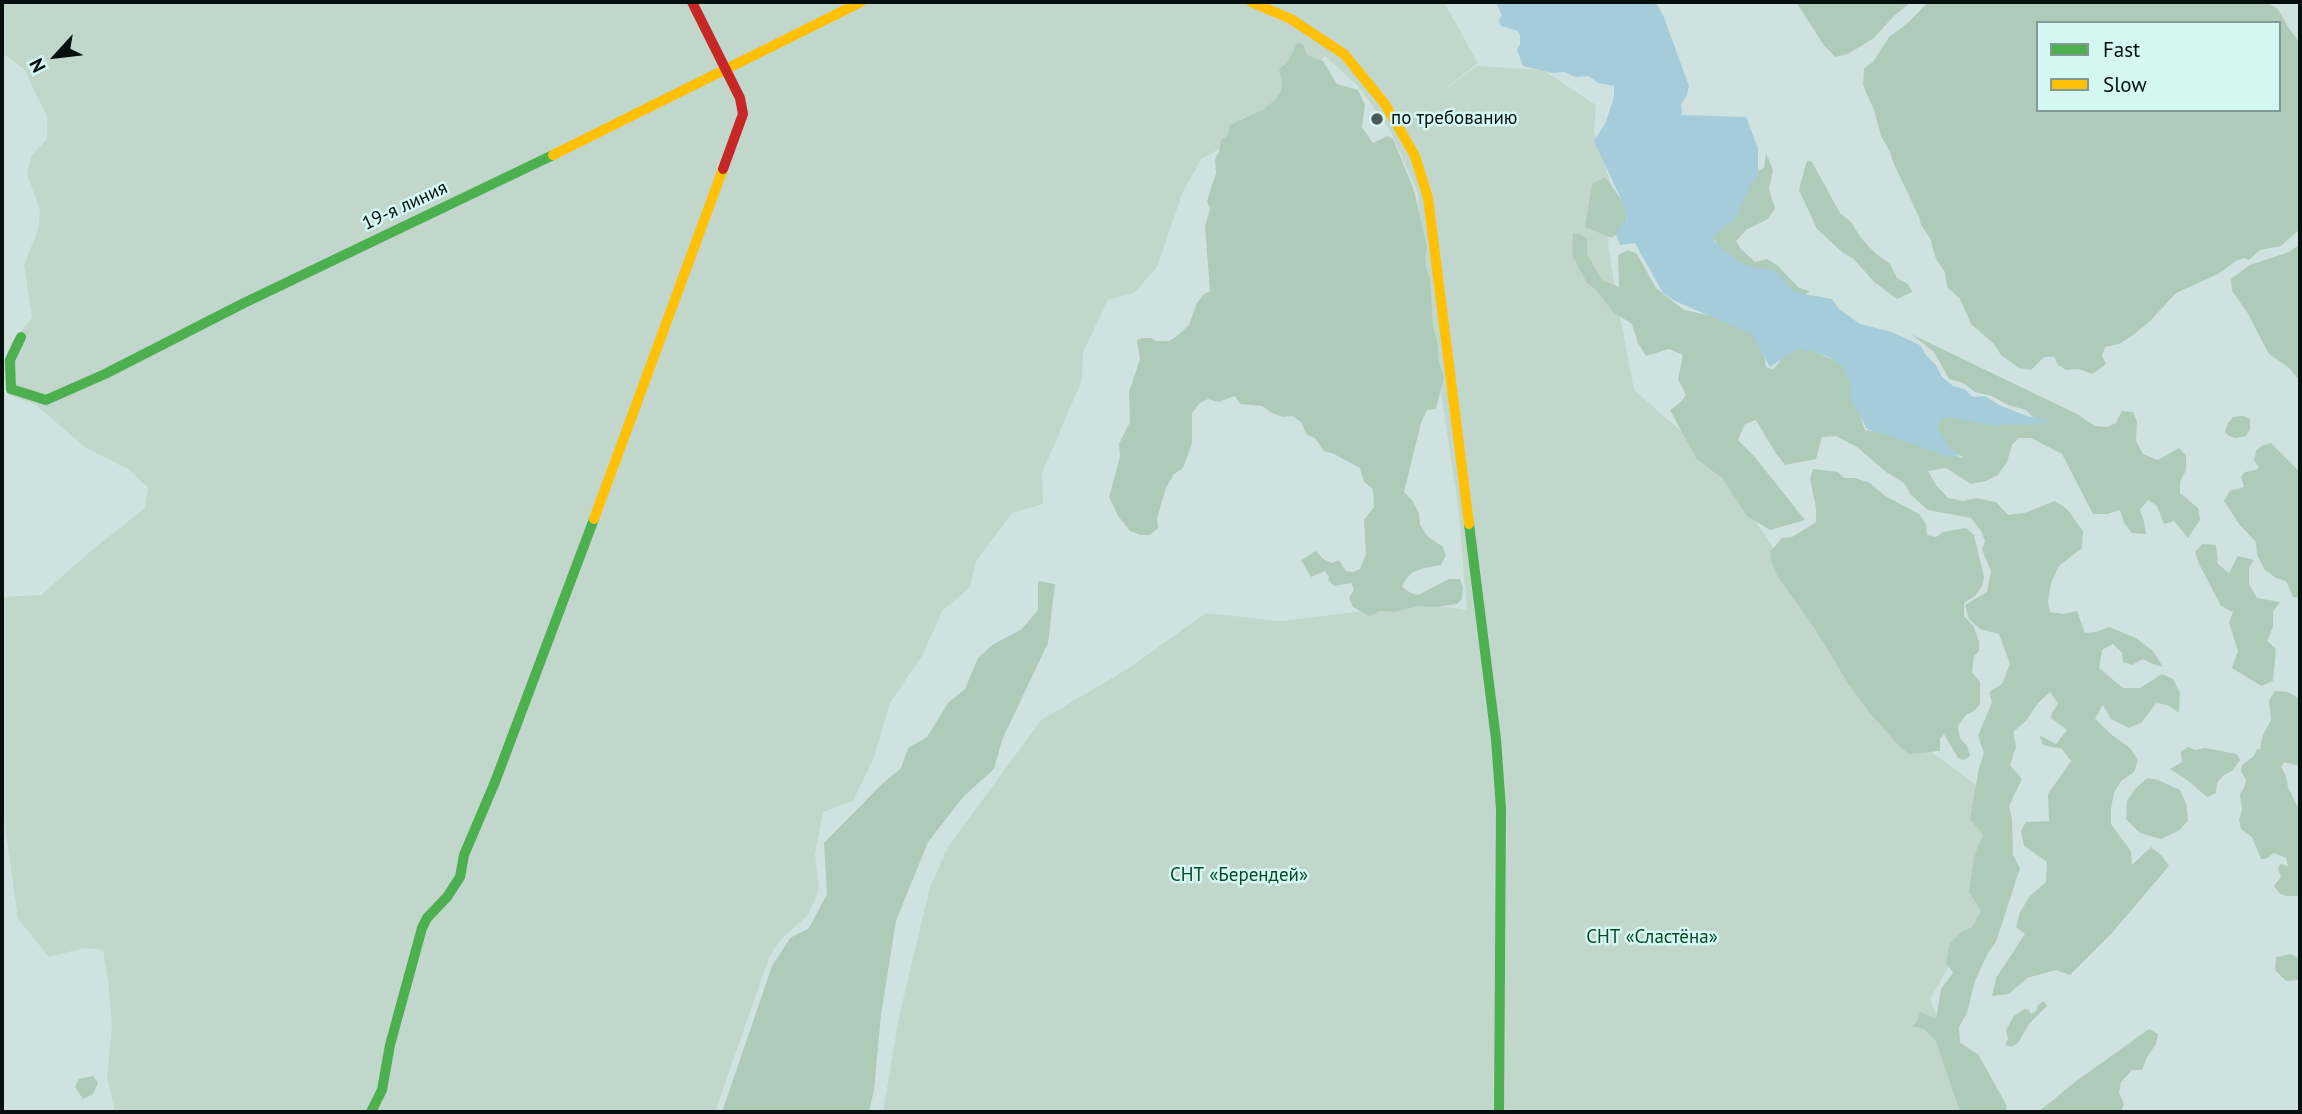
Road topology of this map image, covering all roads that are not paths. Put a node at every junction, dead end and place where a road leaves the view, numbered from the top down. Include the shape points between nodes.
1 (692, 2) edge
2 (861, 2) edge
3 (1251, 2) edge
4 (724, 69) junction
5 (22, 337) dead end
6 (371, 1112) edge
7 (1499, 1112) edge

1 - 4 street
2 - 4 street, 19-я линия
3 - 7 street via 1291,19 1344,54 1399,126 1415,156 1428,198 1496,739 1501,809
4 - 5 street, 19-я линия via 46,400 11,389 10,360
4 - 6 street via 743,114 734,143 500,771 464,855 460,877 422,929 382,1090

